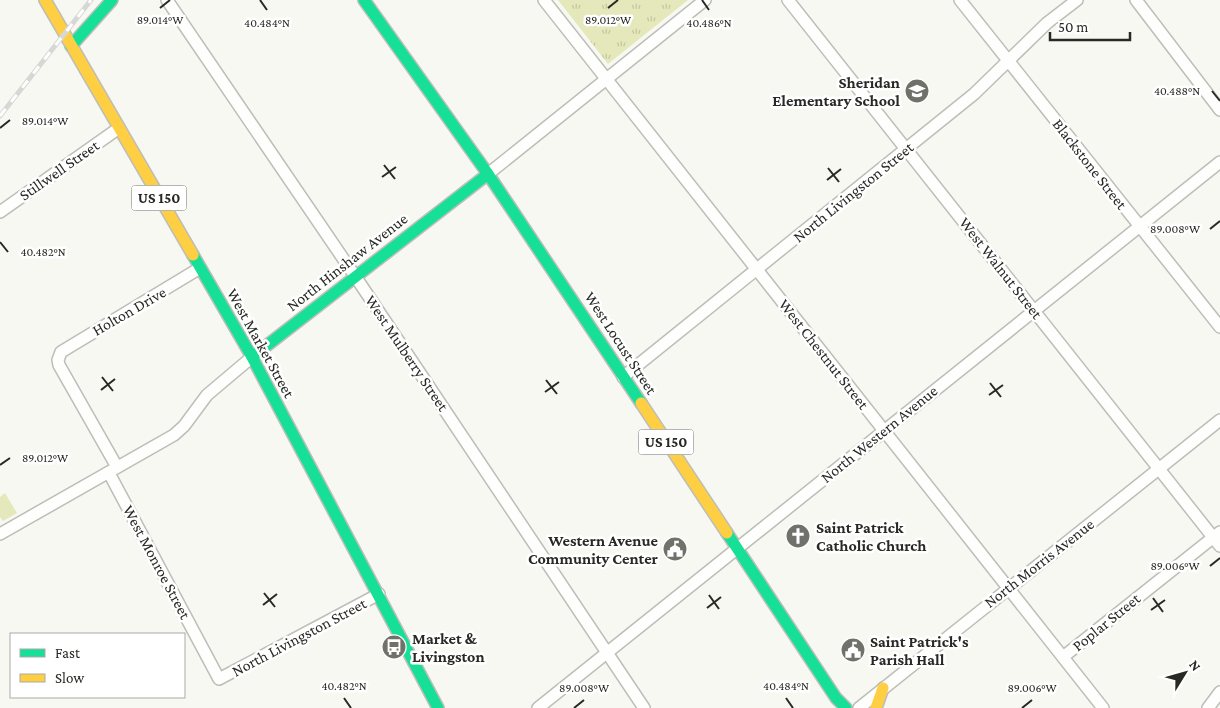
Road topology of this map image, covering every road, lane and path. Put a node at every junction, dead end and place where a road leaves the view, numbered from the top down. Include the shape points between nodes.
1 (45, 0) edge
2 (112, 0) edge
3 (167, 0) edge
4 (364, 0) edge
5 (544, 0) edge
6 (705, 0) edge
7 (788, 0) edge
8 (960, 0) edge
9 (1077, 0) edge
10 (1136, 0) edge
11 (71, 46) junction
12 (1008, 62) junction
13 (606, 78) junction
14 (1220, 110) edge
15 (119, 128) junction
16 (906, 149) junction
17 (1220, 162) edge
18 (488, 174) junction
19 (0, 212) edge
20 (1139, 226) junction
21 (200, 268) junction
22 (757, 269) junction
23 (355, 276) junction
24 (1034, 310) junction
25 (1220, 327) edge
26 (59, 356) joint
27 (252, 357) junction
28 (623, 377) junction
29 (1220, 420) edge
30 (884, 430) junction
31 (1159, 468) junction
32 (113, 470) junction
33 (0, 534) edge
34 (1218, 538) edge
35 (737, 548) junction
36 (1008, 588) junction
37 (379, 594) junction
38 (607, 652) junction
39 (1063, 657) junction
40 (219, 679) joint
41 (884, 688) junction
42 (1220, 692) edge
43 (438, 708) edge
44 (538, 708) edge
45 (644, 708) edge
46 (846, 708) edge
47 (859, 708) edge
48 (876, 708) edge
49 (1103, 708) edge
50 (1208, 708) edge

1 - 11 main road, West Market Street / US 150
2 - 11 main road
3 - 23 street, West Mulberry Street
4 - 18 main road, West Locust Street
5 - 13 street, West Chestnut Street
6 - 13 street, North Hinshaw Avenue
7 - 16 street, West Walnut Street
8 - 12 street, Blackstone Street
9 - 12 street, North Livingston Street via 1046,23
10 - 14 street
11 - 15 main road, West Market Street / US 150
12 - 16 street, North Livingston Street
12 - 20 street, Blackstone Street
13 - 18 street, North Hinshaw Avenue
13 - 22 street, West Chestnut Street
15 - 19 street, Stillwell Street
15 - 21 main road, West Market Street / US 150
16 - 22 street, North Livingston Street
16 - 24 street, West Walnut Street
17 - 20 street, North Western Avenue
18 - 23 main road, North Hinshaw Avenue
18 - 28 main road, West Locust Street / US 150
20 - 24 street, North Western Avenue
20 - 25 street, Blackstone Street
21 - 26 street, Holton Drive via 66,348
21 - 27 main road, West Market Street / US 150
22 - 28 street, North Livingston Street
22 - 30 street, West Chestnut Street
23 - 27 main road, North Hinshaw Avenue
23 - 38 street, West Mulberry Street
24 - 30 street, North Western Avenue
24 - 31 street, West Walnut Street
26 - 32 street, West Monroe Street via 60,365
27 - 32 street, North Hinshaw Avenue via 207,395 174,435
27 - 37 main road, West Market Street
28 - 35 main road, West Locust Street / US 150
29 - 31 street, North Morris Avenue
30 - 35 street, North Western Avenue
30 - 36 street, West Chestnut Street
31 - 34 street, West Walnut Street
31 - 36 street, North Morris Avenue
32 - 33 street, North Hinshaw Avenue
32 - 40 street, West Monroe Street
34 - 39 street, Poplar Street
35 - 38 street, North Western Avenue
35 - 46 main road, West Locust Street / US 150
36 - 39 street, West Chestnut Street
36 - 41 street, North Morris Avenue
37 - 40 street, North Livingston Street
37 - 43 main road, West Market Street
38 - 44 street, North Western Avenue
38 - 45 street, West Mulberry Street
39 - 49 street, West Chestnut Street
41 - 47 street, North Morris Avenue
41 - 48 main road
42 - 50 street

